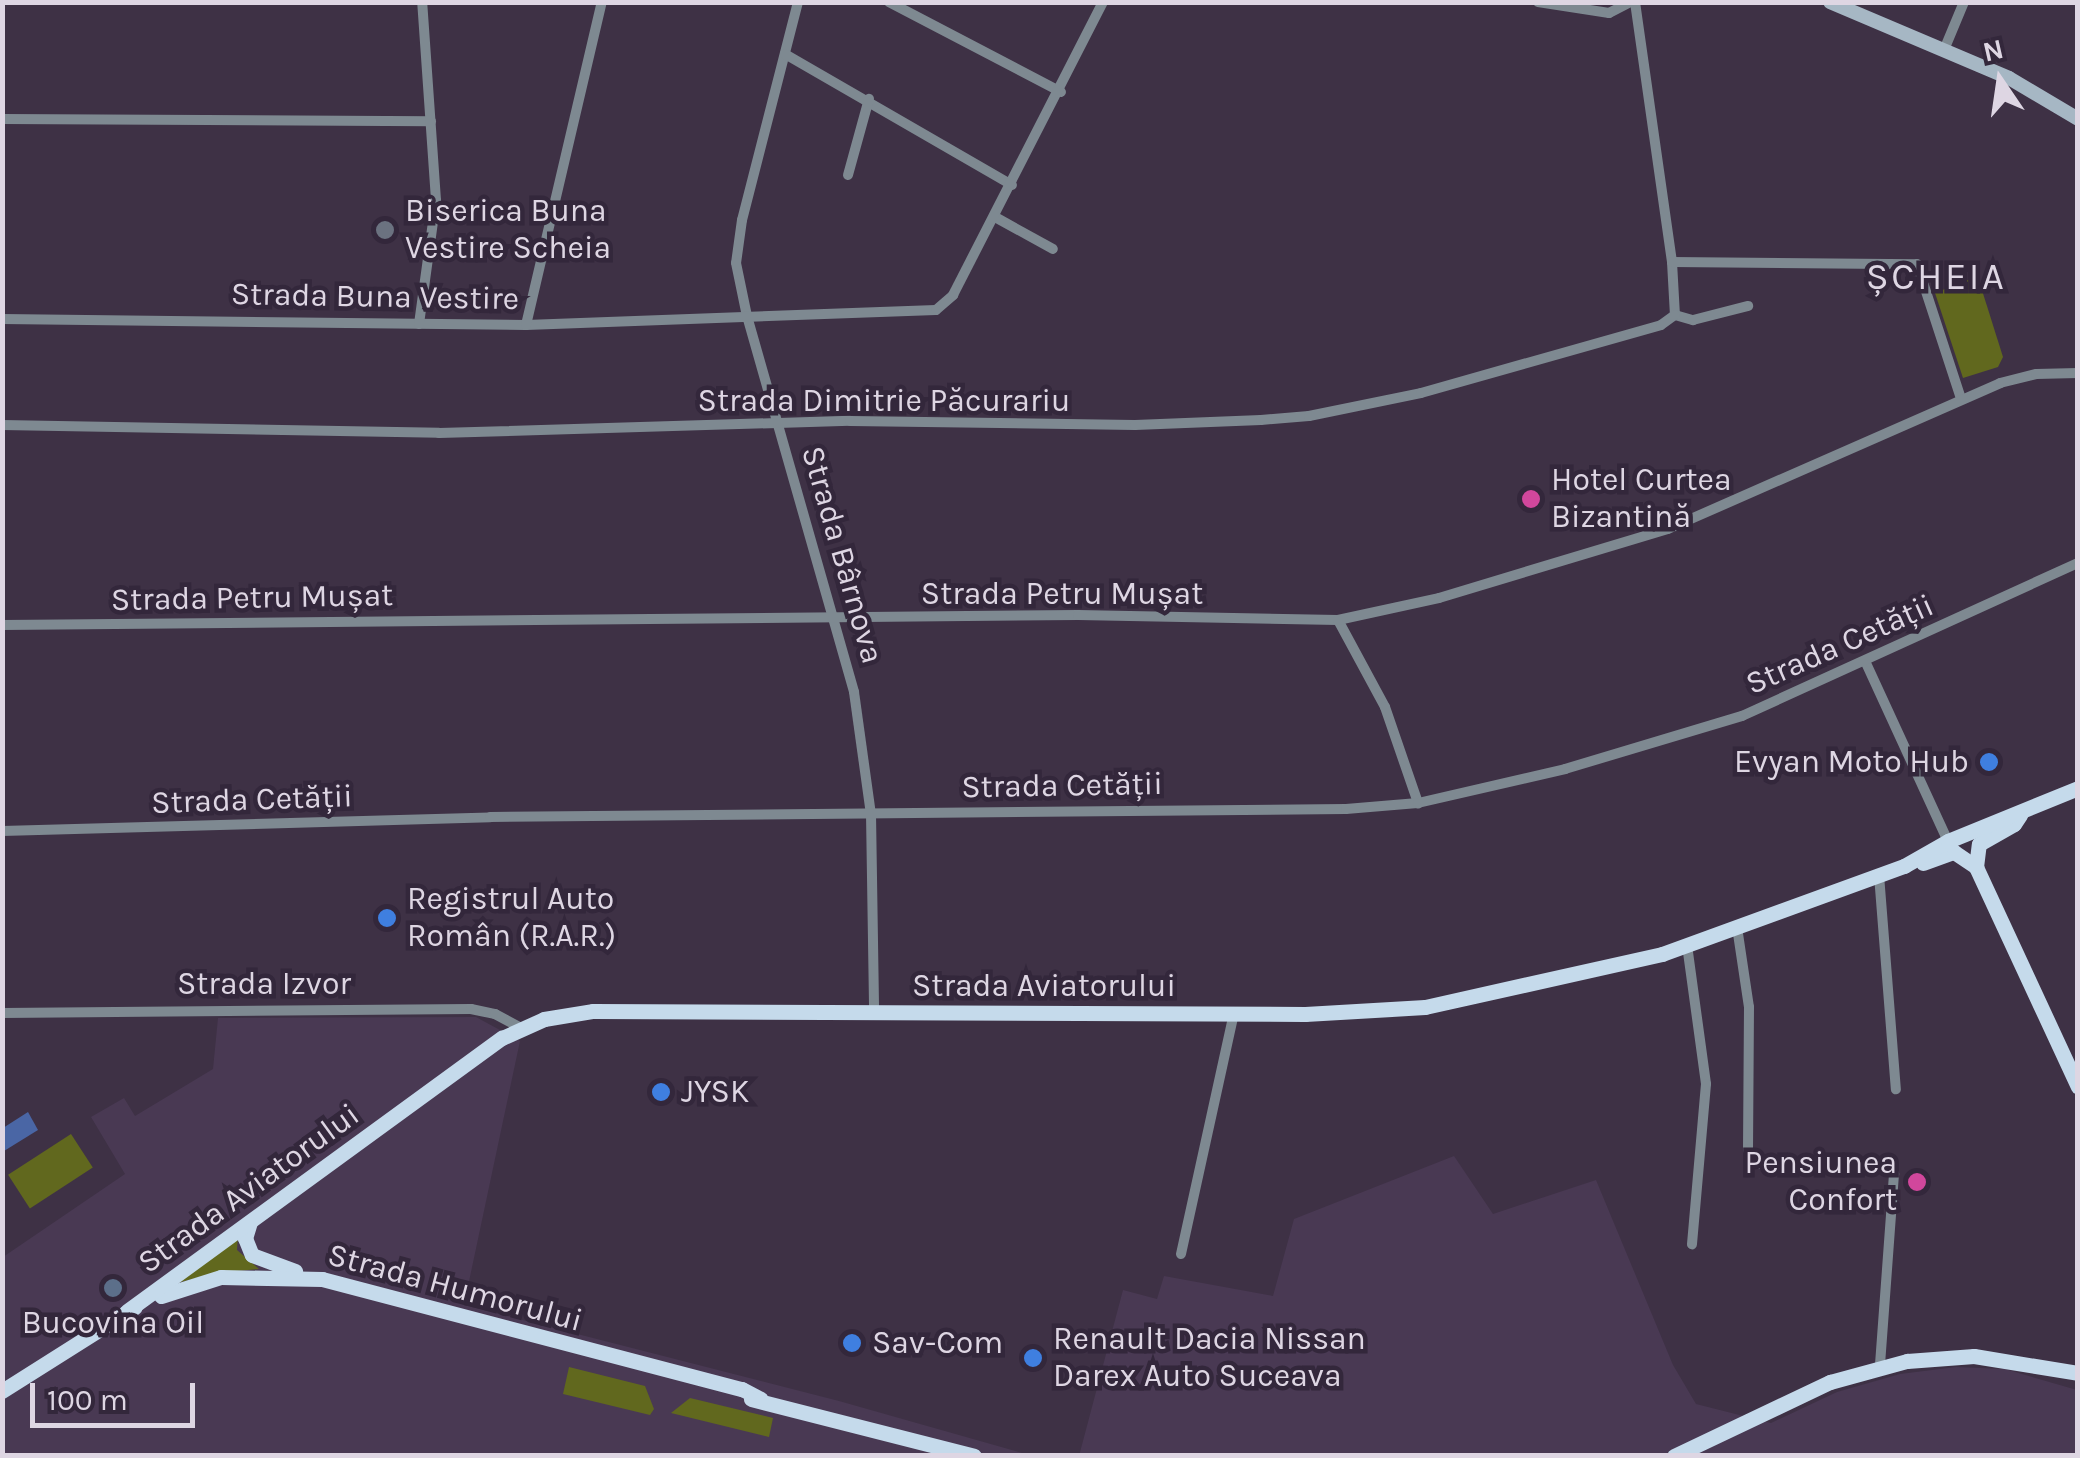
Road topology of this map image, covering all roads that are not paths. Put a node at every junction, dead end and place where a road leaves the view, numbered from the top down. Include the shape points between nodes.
1 (422, 2) edge
2 (602, 2) edge
3 (798, 2) edge
4 (889, 2) edge
5 (1103, 2) edge
6 (1538, 2) edge
7 (1633, 2) edge
8 (1830, 2) edge
9 (1964, 2) edge
10 (1944, 50) junction
11 (785, 54) junction
12 (1061, 92) junction
13 (868, 99) junction
14 (2, 119) edge
15 (2078, 119) edge
16 (431, 121) junction
17 (848, 174) dead end
18 (1012, 186) junction
19 (995, 217) junction
20 (1053, 249) dead end
21 (1672, 262) junction
22 (1748, 306) dead end
23 (1675, 315) junction
24 (747, 316) junction
25 (2, 320) edge
26 (419, 324) junction
27 (526, 325) junction
28 (2078, 373) edge
29 (1962, 400) junction
30 (778, 424) junction
31 (2, 425) edge
32 (2078, 562) edge
33 (834, 620) junction
34 (1338, 620) junction
35 (2, 625) edge
36 (1866, 663) junction
37 (2078, 788) edge
38 (1418, 803) junction
39 (871, 814) junction
40 (2020, 814) junction
41 (2, 831) edge
42 (1948, 840) junction
43 (1904, 866) junction
44 (1976, 867) junction
45 (1879, 875) junction
46 (1737, 927) junction
47 (1687, 945) junction
48 (2, 1013) edge
49 (874, 1013) junction
50 (1234, 1013) junction
51 (521, 1028) junction
52 (2078, 1088) edge
53 (1896, 1089) dead end
54 (250, 1222) junction
55 (1692, 1244) dead end
56 (1182, 1254) dead end
57 (322, 1279) junction
58 (127, 1311) junction
59 (1880, 1366) junction
60 (2044, 1366) junction
61 (2078, 1373) edge
62 (2078, 1382) edge
63 (2, 1391) edge
64 (974, 1456) edge
65 (1674, 1456) edge

1 - 16 street
2 - 27 street
3 - 11 street, Strada Bârnova
4 - 12 street
5 - 12 street
6 - 7 street via 1610,13
7 - 21 street
8 - 10 main road
9 - 10 street
10 - 15 main road
11 - 13 street
11 - 24 street, Strada Bârnova via 736,247
12 - 18 street
13 - 17 street
13 - 18 street
14 - 16 street
16 - 26 street via 436,211
18 - 19 street
19 - 20 street
19 - 24 street, Strada Buna Vestire via 953,295 936,310
21 - 23 street
21 - 29 street via 1917,264
22 - 23 street, Strada Dimitrie Păcurariu via 1694,320
23 - 30 street, Strada Dimitrie Păcurariu via 1661,325 1467,380 1309,416 1135,426
24 - 27 street, Strada Buna Vestire
24 - 30 street, Strada Bârnova
25 - 26 street, Strada Buna Vestire
26 - 27 street, Strada Buna Vestire
28 - 29 street, Strada Petru Mușat via 2016,378
29 - 34 street, Strada Petru Mușat via 1668,529 1439,598
30 - 31 street, Strada Dimitrie Păcurariu via 458,433
30 - 33 street, Strada Bârnova
32 - 36 street, Strada Cetății
33 - 34 street, Strada Petru Mușat
33 - 35 street, Strada Petru Mușat
33 - 39 street, Strada Bârnova via 854,692
34 - 38 street via 1386,707
36 - 38 street, Strada Cetății via 1672,740
36 - 42 street
37 - 40 main road
38 - 39 street, Strada Cetății
39 - 41 street, Strada Cetății
39 - 49 street, Strada Bârnova
40 - 42 main road, Strada Aviatorului
40 - 44 main road via 1979,844
42 - 43 main road, Strada Aviatorului
43 - 44 main road via 1954,852
43 - 45 main road, Strada Aviatorului
44 - 52 main road
45 - 46 main road, Strada Aviatorului
45 - 53 street
46 - 47 main road, Strada Aviatorului
46 - 59 street via 1749,1008 1752,1163 1828,1169 1882,1164 1894,1174
47 - 50 main road, Strada Aviatorului via 1425,1007
47 - 55 street via 1706,1084
48 - 51 street, Strada Izvor via 471,1009
49 - 50 main road, Strada Aviatorului
49 - 51 main road, Strada Aviatorului via 593,1011
50 - 56 street
51 - 54 main road, Strada Aviatorului
54 - 57 main road via 245,1238 252,1255
54 - 58 main road, Strada Aviatorului
57 - 58 main road, Strada Humorului via 220,1277
57 - 64 main road, Strada Humorului
58 - 63 main road, Strada Humorului
59 - 60 main road via 1948,1356
59 - 65 main road via 1830,1382
60 - 61 main road
60 - 62 main road

